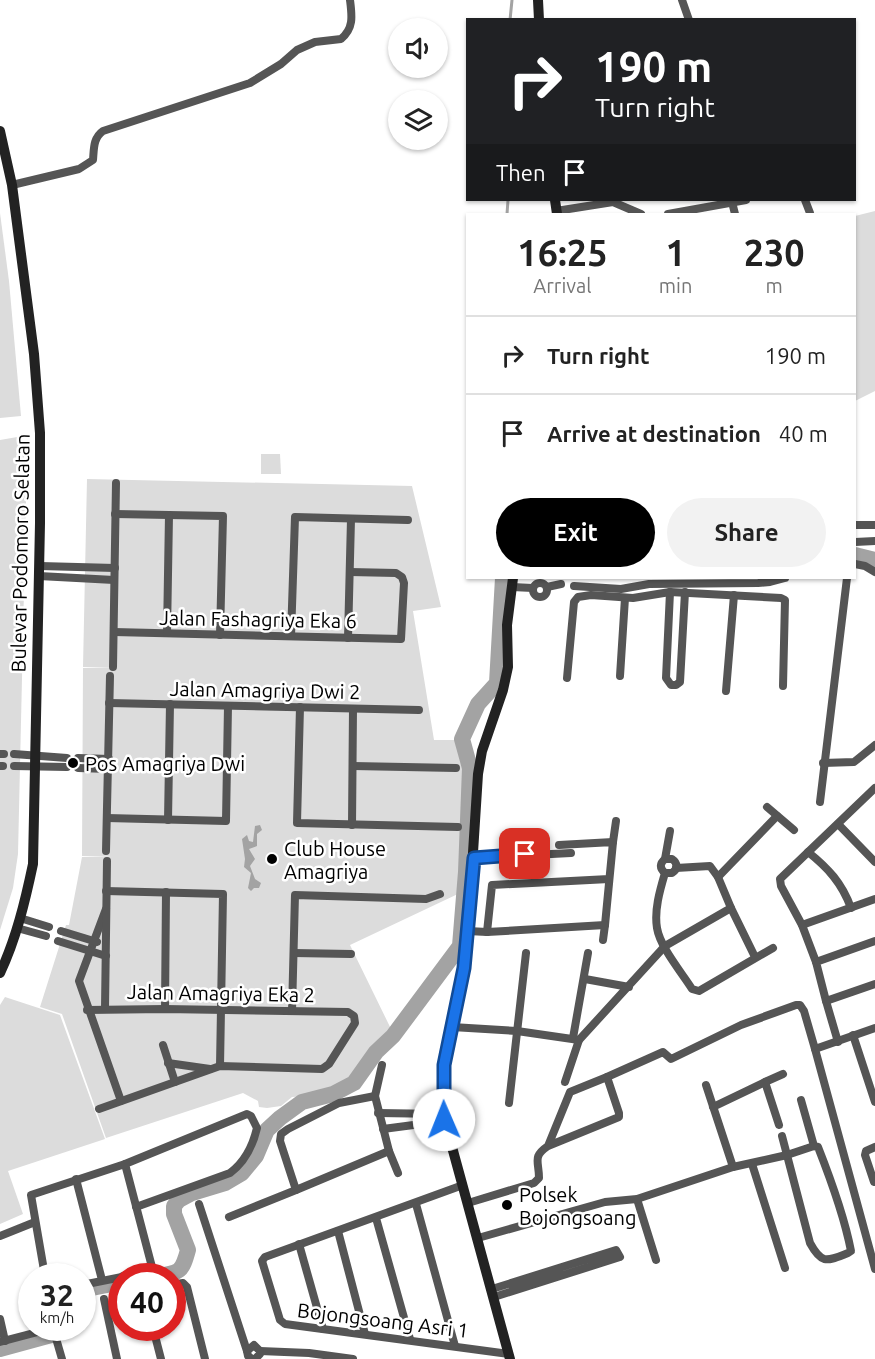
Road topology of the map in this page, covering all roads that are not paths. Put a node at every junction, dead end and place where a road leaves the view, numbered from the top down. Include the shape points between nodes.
1 (350, 0) edge
2 (538, 0) edge
3 (693, 0) edge
4 (683, 1) edge
5 (539, 18) edge
6 (688, 18) edge
7 (0, 131) edge
8 (12, 184) junction
9 (739, 201) edge
10 (805, 201) edge
11 (732, 202) junction
12 (556, 208) edge
13 (639, 213) edge
14 (673, 213) edge
15 (735, 213) edge
16 (810, 213) dead end
17 (116, 483) dead end
18 (115, 514) junction
19 (169, 515) junction
20 (351, 519) junction
21 (408, 520) dead end
22 (856, 525) edge
23 (875, 525) edge
24 (875, 541) edge
25 (856, 542) edge
26 (856, 564) edge
27 (115, 568) junction
28 (39, 571) junction
29 (350, 572) junction
30 (875, 572) edge
31 (781, 579) edge
32 (847, 579) edge
33 (114, 580) junction
34 (513, 582) edge
35 (561, 584) dead end
36 (574, 586) dead end
37 (678, 590) junction
38 (734, 595) junction
39 (625, 598) junction
40 (114, 632) junction
41 (167, 633) junction
42 (220, 635) junction
43 (291, 636) junction
44 (348, 638) junction
45 (113, 667) dead end
46 (110, 676) dead end
47 (620, 676) dead end
48 (567, 678) dead end
49 (783, 686) dead end
50 (726, 691) dead end
51 (109, 703) junction
52 (170, 704) junction
53 (228, 706) junction
54 (300, 707) junction
55 (353, 709) junction
56 (419, 710) dead end
57 (875, 745) edge
58 (14, 754) dead end
59 (35, 755) junction
60 (68, 758) dead end
61 (78, 758) dead end
62 (109, 759) junction
63 (823, 763) junction
64 (14, 766) dead end
65 (34, 766) junction
66 (353, 766) junction
67 (67, 767) dead end
68 (78, 768) dead end
69 (456, 768) dead end
70 (108, 769) junction
71 (875, 788) edge
72 (820, 801) dead end
73 (767, 807) dead end
74 (777, 816) junction
75 (107, 818) junction
76 (168, 820) junction
77 (616, 821) dead end
78 (838, 824) junction
79 (352, 825) junction
80 (458, 827) dead end
81 (794, 830) dead end
82 (670, 831) dead end
83 (613, 842) junction
84 (559, 845) dead end
85 (106, 851) dead end
86 (808, 852) junction
87 (571, 853) dead end
88 (474, 858) junction
89 (665, 858) junction
90 (107, 861) dead end
91 (875, 862) edge
92 (676, 868) junction
93 (665, 873) junction
94 (718, 877) junction
95 (609, 879) junction
96 (106, 891) junction
97 (166, 892) junction
98 (440, 894) dead end
99 (875, 899) edge
100 (731, 908) junction
101 (851, 908) junction
102 (106, 909) junction
103 (19, 922) junction
104 (605, 925) junction
105 (802, 925) junction
106 (49, 927) dead end
107 (61, 931) dead end
108 (468, 931) junction
109 (487, 932) junction
110 (46, 936) dead end
111 (603, 940) dead end
112 (58, 941) dead end
113 (95, 941) junction
114 (875, 941) edge
115 (106, 945) junction
116 (665, 946) junction
117 (773, 948) dead end
118 (90, 952) junction
119 (588, 952) dead end
120 (294, 953) junction
121 (526, 953) dead end
122 (351, 954) dead end
123 (106, 956) junction
124 (755, 957) junction
125 (816, 962) junction
126 (0, 974) edge
127 (585, 979) junction
128 (875, 984) edge
129 (629, 987) junction
130 (826, 1001) junction
131 (105, 1008) junction
132 (165, 1008) junction
133 (87, 1010) junction
134 (220, 1010) junction
135 (292, 1011) junction
136 (452, 1027) junction
137 (875, 1028) edge
138 (517, 1031) junction
139 (854, 1035) junction
140 (576, 1039) junction
141 (838, 1042) junction
142 (163, 1045) dead end
143 (815, 1049) junction
144 (168, 1063) junction
145 (382, 1065) dead end
146 (220, 1066) junction
147 (211, 1069) junction
148 (783, 1074) dead end
149 (607, 1077) junction
150 (175, 1082) junction
151 (565, 1082) dead end
152 (765, 1082) junction
153 (706, 1085) dead end
154 (375, 1096) junction
155 (874, 1098) edge
156 (801, 1100) dead end
157 (121, 1101) junction
158 (509, 1103) dead end
159 (713, 1107) junction
160 (99, 1109) dead end
161 (378, 1113) junction
162 (444, 1117) junction
163 (779, 1125) dead end
164 (383, 1129) junction
165 (782, 1136) dead end
166 (548, 1146) junction
167 (814, 1146) junction
168 (875, 1147) edge
169 (389, 1151) junction
170 (788, 1155) junction
171 (125, 1164) junction
172 (752, 1164) junction
173 (733, 1167) junction
174 (398, 1173) dead end
175 (76, 1179) junction
176 (874, 1182) edge
177 (463, 1185) junction
178 (296, 1190) junction
179 (637, 1199) junction
180 (468, 1203) junction
181 (199, 1204) dead end
182 (416, 1204) junction
183 (136, 1208) junction
184 (229, 1217) dead end
185 (376, 1218) junction
186 (35, 1222) junction
187 (338, 1231) junction
188 (0, 1236) edge
189 (478, 1238) junction
190 (300, 1244) junction
191 (656, 1260) dead end
192 (43, 1263) edge
193 (151, 1263) edge
194 (785, 1268) dead end
195 (875, 1269) edge
196 (108, 1279) edge
197 (102, 1280) junction
198 (96, 1281) edge
199 (186, 1287) edge
200 (493, 1293) junction
201 (104, 1299) dead end
202 (0, 1319) edge
203 (323, 1329) junction
204 (364, 1334) junction
205 (18, 1338) edge
206 (410, 1340) junction
207 (57, 1341) edge
208 (156, 1341) edge
209 (2, 1342) edge
210 (455, 1346) junction
211 (260, 1351) junction
212 (309, 1356) edge
213 (510, 1356) edge
214 (249, 1357) edge
215 (62, 1359) edge
216 (117, 1359) edge
217 (161, 1359) edge
218 (205, 1359) edge
219 (354, 1359) edge

1 - 8 street via 350,30 341,39 306,46 250,83 103,131 97,135 93,160 80,169
2 - 5 street
3 - 4 street
4 - 6 street
7 - 8 street, Bulevar Podomoro Selatan
8 - 28 street, Bulevar Podomoro Selatan via 37,386 41,462
9 - 11 street
10 - 16 street
11 - 14 street
11 - 15 street
12 - 13 street via 613,202
17 - 18 street
18 - 19 street
18 - 27 street
19 - 41 street
19 - 42 street via 223,516
20 - 21 street
20 - 29 street
20 - 43 street via 295,517
22 - 23 street
24 - 25 street
26 - 30 street
27 - 28 street
27 - 33 street
28 - 33 street
28 - 59 street, Bulevar Podomoro Selatan
29 - 44 street
29 - 44 street, Jalan Fashagriya Eka 6 via 396,573 404,583 401,639
31 - 37 street
32 - 63 street
33 - 40 street
34 - 35 street via 533,588 539,582 547,587
34 - 88 street via 506,679 478,774
36 - 37 street via 621,589 649,584
37 - 37 street via 666,678 670,685 680,682
37 - 38 street
37 - 39 street
38 - 49 street via 785,600
38 - 50 street
39 - 47 street
39 - 48 street via 591,595 578,597 574,602
40 - 41 street, Jalan Fashagriya Eka 6
40 - 45 street
41 - 42 street, Jalan Fashagriya Eka 6
42 - 43 street, Jalan Fashagriya Eka 6
43 - 44 street, Jalan Fashagriya Eka 6
46 - 51 street
51 - 52 street, Jalan Amagriya Dwi 2
51 - 62 street
52 - 53 street, Jalan Amagriya Dwi 2
52 - 76 street
53 - 54 street, Jalan Amagriya Dwi 2
53 - 76 street via 226,821
54 - 55 street, Jalan Amagriya Dwi 2
54 - 79 street via 297,823
55 - 56 street, Jalan Amagriya Dwi 2
55 - 66 street
57 - 63 street via 854,762
58 - 59 street
59 - 60 street
59 - 65 street, Bulevar Podomoro Selatan
61 - 62 street
62 - 70 street
63 - 72 street
64 - 65 street
65 - 67 street
65 - 103 street, Bulevar Podomoro Selatan via 33,864
66 - 69 street
66 - 79 street
68 - 70 street
70 - 75 street
71 - 78 street
73 - 74 street
74 - 81 street
74 - 94 street
75 - 76 street
75 - 85 street
77 - 83 street
78 - 86 street
78 - 91 street
79 - 80 street
82 - 89 street
83 - 84 street
83 - 95 street
86 - 101 street via 834,876
86 - 105 street via 780,879
87 - 88 street
88 - 108 street
89 - 92 street via 675,861
89 - 93 street via 661,867
90 - 96 street
92 - 93 street
92 - 94 street via 710,866
93 - 116 street via 657,916 657,929
94 - 100 street
95 - 104 street
95 - 109 street via 492,885
96 - 97 street
96 - 102 street
97 - 132 street
97 - 134 street via 223,894
98 - 120 street via 426,899 295,895
99 - 101 street
100 - 116 street
100 - 124 street
101 - 105 street
102 - 113 street
102 - 115 street
103 - 106 street
103 - 110 street
103 - 126 street, Bulevar Podomoro Selatan
104 - 109 street
104 - 111 street
105 - 125 street
107 - 113 street
108 - 109 street
108 - 136 street
112 - 118 street
113 - 115 street
113 - 118 street
114 - 125 street
115 - 123 street
116 - 124 street via 694,991
116 - 129 street
117 - 124 street
118 - 123 street
118 - 133 street via 79,981
119 - 127 street
120 - 122 street
120 - 135 street
121 - 138 street
123 - 131 street
125 - 130 street
127 - 129 street
127 - 140 street
128 - 130 street
129 - 140 street
130 - 141 street
131 - 132 street, Jalan Amagriya Eka 2
131 - 133 street, Jalan Amagriya Eka 2
132 - 134 street, Jalan Amagriya Eka 2
133 - 157 street
134 - 135 street, Jalan Amagriya Eka 2
134 - 146 street
135 - 146 street, Jalan Amagriya Eka 2 via 348,1012 354,1016 355,1023 329,1064 322,1069
136 - 138 street
136 - 162 street via 444,1065
137 - 139 street
138 - 140 street
138 - 158 street
139 - 141 street
139 - 155 street
140 - 151 street
141 - 143 street
142 - 144 street
143 - 149 street via 804,1011 796,1005 741,1025 671,1059 663,1052
143 - 195 street
144 - 147 street
144 - 150 street
145 - 154 street
146 - 147 street
147 - 150 street
148 - 152 street
149 - 166 street via 570,1092
149 - 166 street via 619,1117
150 - 157 street
152 - 159 street
152 - 163 street
153 - 159 street
154 - 161 street
154 - 178 street via 339,1103 281,1134
156 - 167 street
157 - 160 street
159 - 173 street
161 - 162 street
161 - 164 street
162 - 164 street
162 - 177 street
164 - 169 street
165 - 170 street
166 - 180 street via 538,1154 539,1178 534,1183
167 - 170 street
167 - 170 street via 818,1147 848,1237 850,1251 836,1258 821,1259 810,1243
168 - 176 street via 865,1155
169 - 174 street
169 - 178 street
170 - 172 street
171 - 175 street
171 - 183 street
171 - 183 street via 247,1114 257,1128 246,1156 230,1173
172 - 173 street
172 - 194 street
173 - 179 street
175 - 186 street via 31,1195
175 - 197 street
177 - 180 street
177 - 182 street, Bojongsoang Asri 1
178 - 184 street
179 - 189 street via 606,1202
179 - 191 street
180 - 189 street
181 - 214 street
182 - 185 street, Bojongsoang Asri 1
182 - 210 street
183 - 193 street
185 - 187 street, Bojongsoang Asri 1
185 - 206 street
186 - 188 street
186 - 192 street
187 - 190 street, Bojongsoang Asri 1
187 - 204 street
189 - 200 street
190 - 203 street
190 - 203 street, Bojongsoang Asri 1 via 262,1261 281,1323
196 - 197 street
197 - 198 street
199 - 218 street
200 - 200 street via 617,1250 620,1257
200 - 213 street
201 - 216 street
202 - 209 street
203 - 204 street, Bojongsoang Asri 1
204 - 206 street, Bojongsoang Asri 1
205 - 209 street
206 - 210 street, Bojongsoang Asri 1
207 - 215 street
208 - 217 street
210 - 213 street, Bojongsoang Asri 1
211 - 212 street
211 - 214 street
211 - 214 street via 254,1346
212 - 219 street

